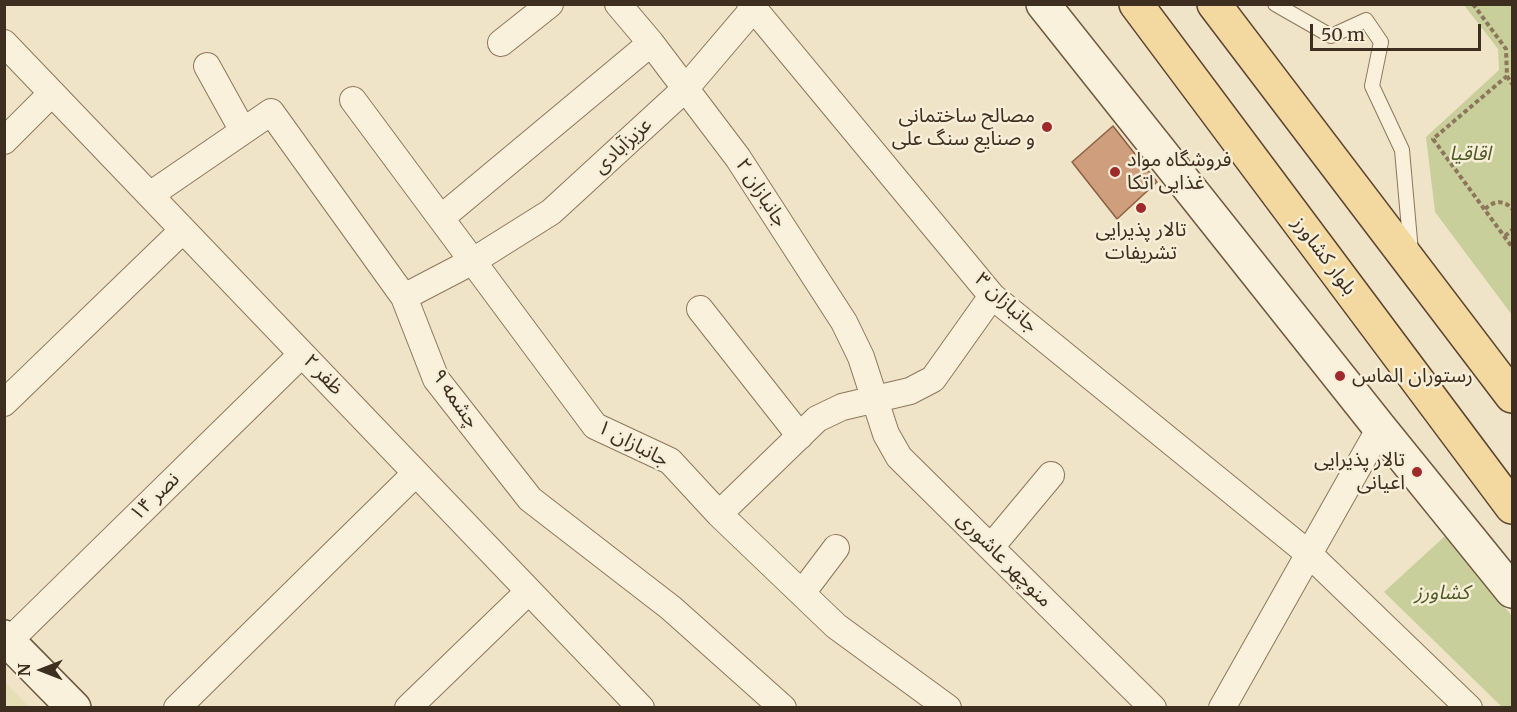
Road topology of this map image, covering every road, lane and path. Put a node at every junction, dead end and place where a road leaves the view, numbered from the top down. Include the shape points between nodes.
1 (550, 4) edge
2 (618, 4) edge
3 (1043, 4) edge
4 (1137, 4) edge
5 (1214, 4) edge
6 (1275, 4) edge
7 (1473, 4) edge
8 (752, 6) edge
9 (501, 43) dead end
10 (4, 44) edge
11 (651, 44) junction
12 (207, 66) dead end
13 (1507, 76) junction
14 (1512, 84) edge
15 (685, 88) junction
16 (52, 93) junction
17 (353, 100) dead end
18 (243, 131) junction
19 (4, 141) edge
20 (150, 195) junction
21 (1512, 206) edge
22 (1485, 209) junction
23 (441, 218) junction
24 (183, 230) junction
25 (1512, 230) edge
26 (1505, 236) junction
27 (1512, 247) edge
28 (473, 261) junction
29 (1412, 263) junction
30 (404, 297) junction
31 (992, 297) junction
32 (700, 309) dead end
33 (302, 354) junction
34 (1512, 396) edge
35 (875, 399) junction
36 (4, 403) edge
37 (1380, 428) junction
38 (800, 436) junction
39 (416, 472) junction
40 (1051, 475) dead end
41 (1512, 507) edge
42 (719, 514) junction
43 (991, 547) junction
44 (836, 548) dead end
45 (1309, 554) junction
46 (529, 591) junction
47 (1512, 591) edge
48 (802, 593) junction
49 (7, 639) edge
50 (1228, 706) edge
51 (74, 708) edge
52 (177, 708) edge
53 (408, 708) edge
54 (641, 708) edge
55 (783, 708) edge
56 (948, 708) edge
57 (1153, 708) edge
58 (1469, 708) edge

1 - 9 street
2 - 11 street, جانبازان ۲
3 - 37 street
4 - 41 main road, بلوار کشاورز
5 - 29 main road
6 - 29 lane via 1331,36 1365,20 1381,42 1372,86 1402,150
7 - 13 path via 1506,49
8 - 15 street, عزیزآبادی
8 - 31 street, جانبازان ۳
10 - 16 street, ظفر ۲
11 - 15 street, جانبازان ۲
11 - 23 street
12 - 18 street
13 - 14 path
13 - 22 path via 1433,139
15 - 28 street, عزیزآبادی via 551,212
15 - 35 street, جانبازان ۲ via 738,158 844,322
16 - 19 street
16 - 20 street, ظفر ۲
17 - 23 street, جانبازان ۱
18 - 20 street, چشمه ۹
18 - 30 street, چشمه ۹ via 271,112
20 - 24 street, ظفر ۲
21 - 22 path via 1497,202
22 - 26 path
23 - 28 street, جانبازان ۱
24 - 33 street, ظفر ۲
24 - 36 street
25 - 26 path
26 - 27 path
28 - 30 street, عزیزآبادی
28 - 42 street, جانبازان ۱ via 595,426 670,461
29 - 34 main road
30 - 55 street, چشمه ۹ via 436,379 530,499 670,608
31 - 35 street via 933,380 909,392
31 - 45 street, جانبازان ۳
32 - 38 street
33 - 39 street, ظفر ۲
33 - 49 street, نصر ۱۴
35 - 38 street via 825,415
35 - 43 street, منوچهر عاشوری via 886,434 899,457
37 - 45 street
37 - 47 street
38 - 42 street
39 - 46 street, ظفر ۲
39 - 52 street
40 - 43 street
42 - 48 street, جانبازان ۱
43 - 57 street, منوچهر عاشوری
44 - 48 street
45 - 50 street
45 - 58 street, جانبازان ۳
46 - 53 street
46 - 54 street, ظفر ۲
48 - 56 street, جانبازان ۱ via 836,626
49 - 51 street

